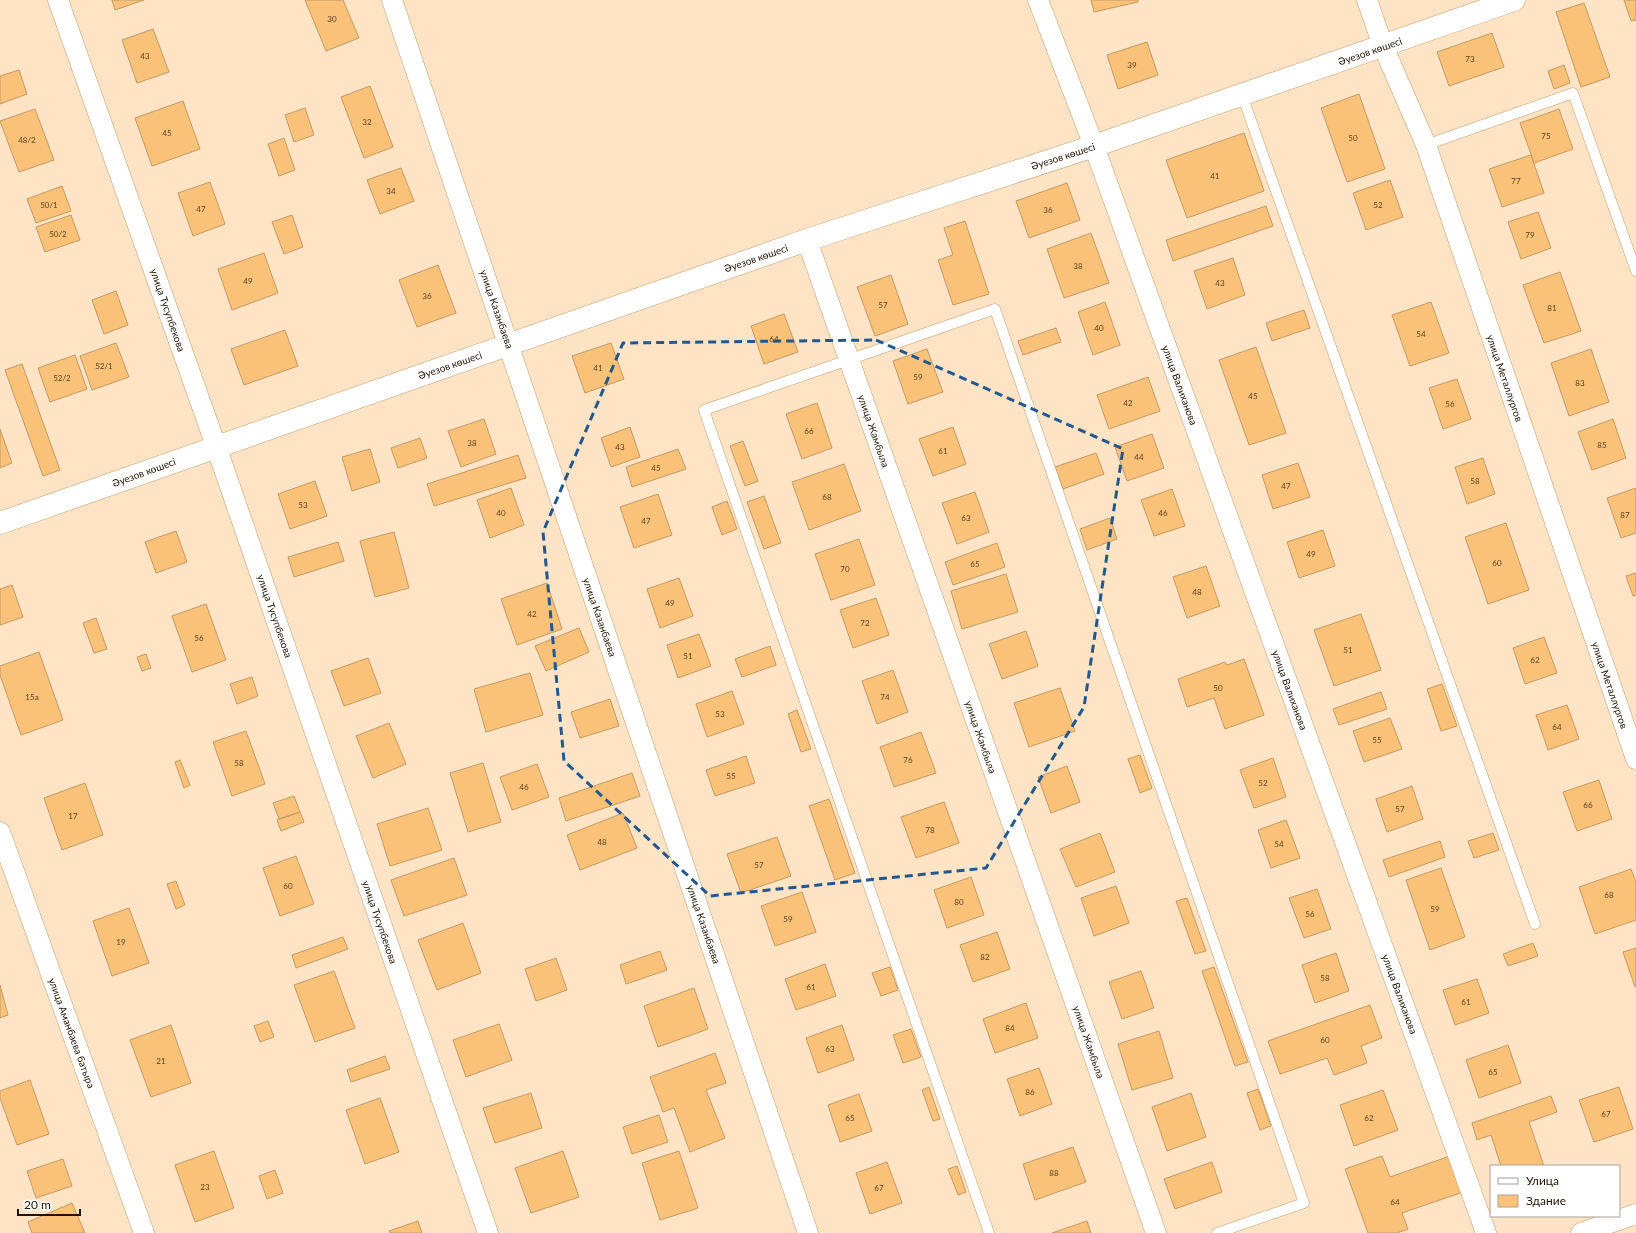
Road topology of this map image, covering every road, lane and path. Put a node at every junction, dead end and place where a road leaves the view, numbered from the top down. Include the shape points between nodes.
1 (58, 0) edge
2 (392, 0) edge
3 (1038, 0) edge
4 (1367, 0) edge
5 (1514, 0) edge
6 (1383, 46) junction
7 (1242, 95) junction
8 (1426, 145) junction
9 (1094, 146) junction
10 (807, 240) junction
11 (1636, 271) edge
12 (508, 344) junction
13 (849, 360) junction
14 (216, 446) junction
15 (0, 523) edge
16 (1636, 759) edge
17 (0, 832) edge
18 (1535, 924) dead end
19 (1636, 1214) edge
20 (144, 1233) edge
21 (488, 1233) edge
22 (808, 1233) edge
23 (989, 1233) edge
24 (1156, 1233) edge
25 (1217, 1233) edge
26 (1486, 1233) edge
27 (1581, 1233) edge

1 - 14 street, улица Тусупбекова
2 - 12 street, улица Казанбаева
3 - 9 street, улица Валиханова
4 - 6 street, улица Металлургов
5 - 6 main road, Әуезов көшесі
6 - 7 main road, Әуезов көшесі
6 - 8 street, улица Металлургов
7 - 9 main road, Әуезов көшесі
7 - 18 lane
8 - 11 lane via 1573,93
8 - 16 street, улица Металлургов
9 - 10 main road, Әуезов көшесі
9 - 26 street, улица Валиханова
10 - 12 main road, Әуезов көшесі
10 - 13 street, улица Жамбыла
12 - 14 main road, Әуезов көшесі
12 - 22 street, улица Казанбаева
13 - 23 lane via 704,410
13 - 24 street, улица Жамбыла
13 - 25 lane via 995,309 1304,1203
14 - 15 main road, Әуезов көшесі
14 - 21 street, улица Тусупбекова
17 - 20 street, улица Аманбаева батыра
19 - 27 street

